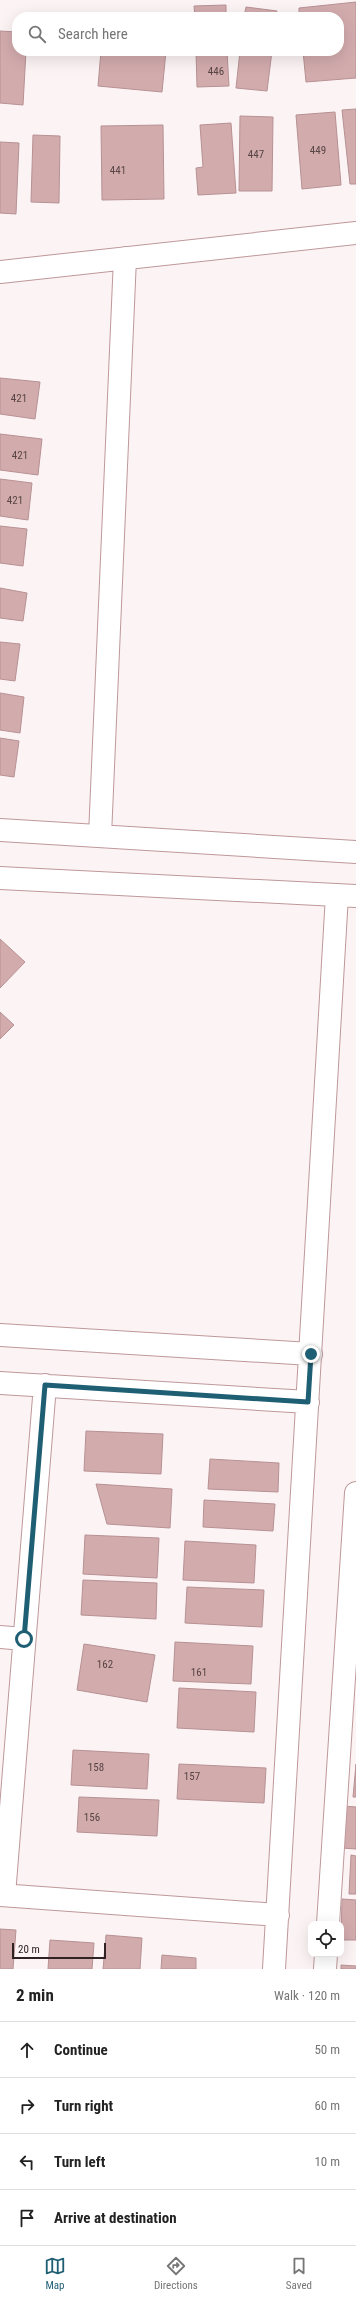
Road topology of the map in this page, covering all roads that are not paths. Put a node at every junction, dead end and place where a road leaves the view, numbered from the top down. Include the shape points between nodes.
1 (356, 233) edge
2 (125, 258) junction
3 (0, 272) edge
4 (0, 830) edge
5 (100, 836) junction
6 (356, 852) edge
7 (0, 878) edge
8 (347, 896) edge
9 (0, 1335) edge
10 (311, 1354) junction
11 (0, 1382) edge
12 (45, 1385) junction
13 (308, 1402) junction
14 (356, 1493) edge
15 (0, 1638) edge
16 (24, 1639) junction
17 (2, 1895) edge
18 (278, 1915) junction
19 (328, 1921) edge
20 (326, 1957) edge
21 (274, 1969) edge
22 (325, 1969) edge

1 - 2 street
2 - 3 street
2 - 5 street
4 - 5 street
5 - 6 street
7 - 8 street
8 - 10 street
9 - 10 street
10 - 13 street
11 - 12 street
12 - 13 street
12 - 16 street
13 - 18 street
14 - 19 street
15 - 16 street
16 - 17 street
17 - 18 street
18 - 21 street
20 - 22 street

